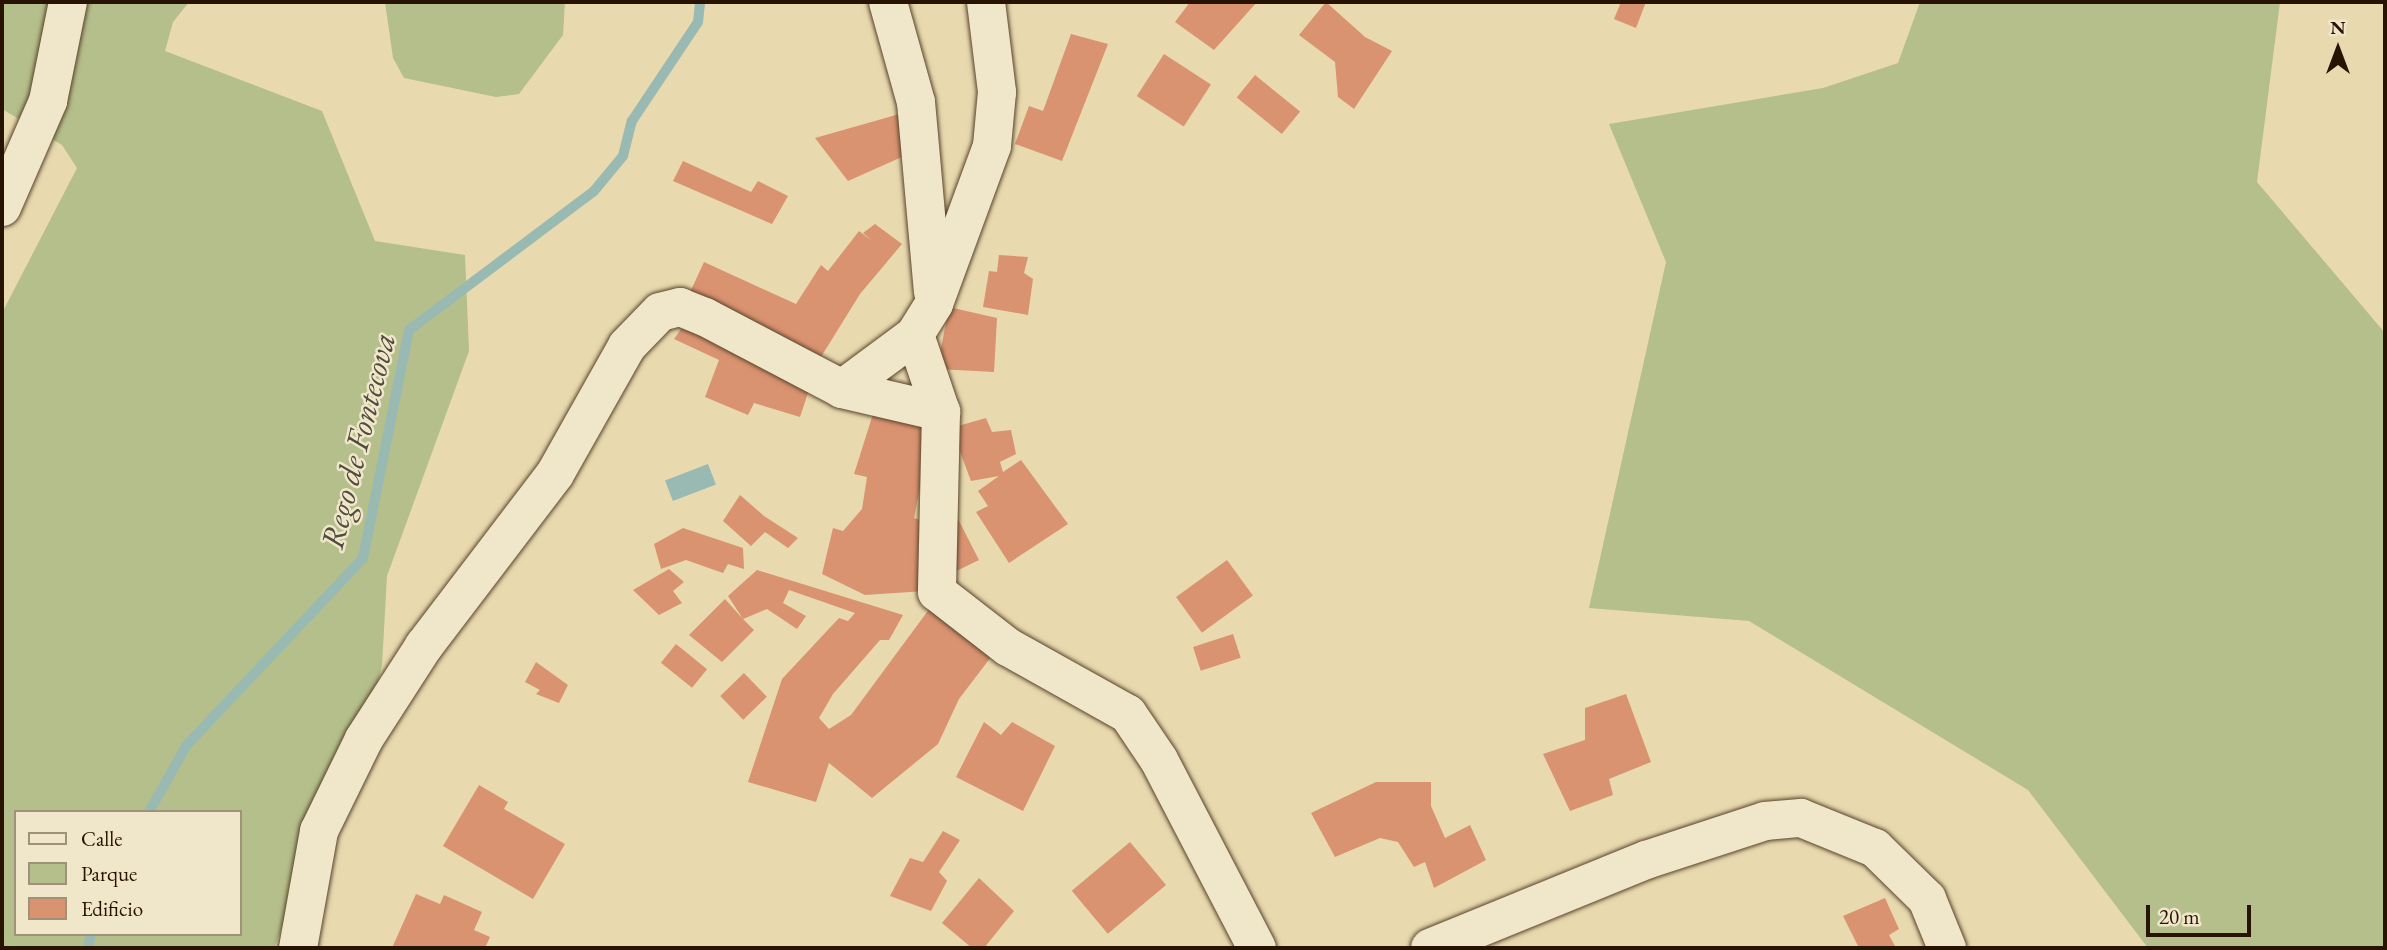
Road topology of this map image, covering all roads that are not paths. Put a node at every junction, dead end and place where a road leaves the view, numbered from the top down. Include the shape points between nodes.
1 (68, 2) edge
2 (888, 2) edge
3 (986, 2) edge
4 (2, 207) edge
5 (925, 319) junction
6 (842, 389) junction
7 (941, 412) junction
8 (298, 948) edge
9 (1257, 948) edge
10 (1430, 948) edge
11 (1947, 948) edge

1 - 4 street via 48,102
2 - 5 street via 916,102
3 - 5 street via 997,92 992,146
5 - 6 street
5 - 7 street
6 - 7 street
6 - 8 street via 680,307 660,312 626,345 555,474 424,646 364,739 318,831
7 - 9 street via 937,592 1008,647 1128,714 1159,760
10 - 11 street via 1646,860 1765,821 1801,818 1875,848 1927,900

